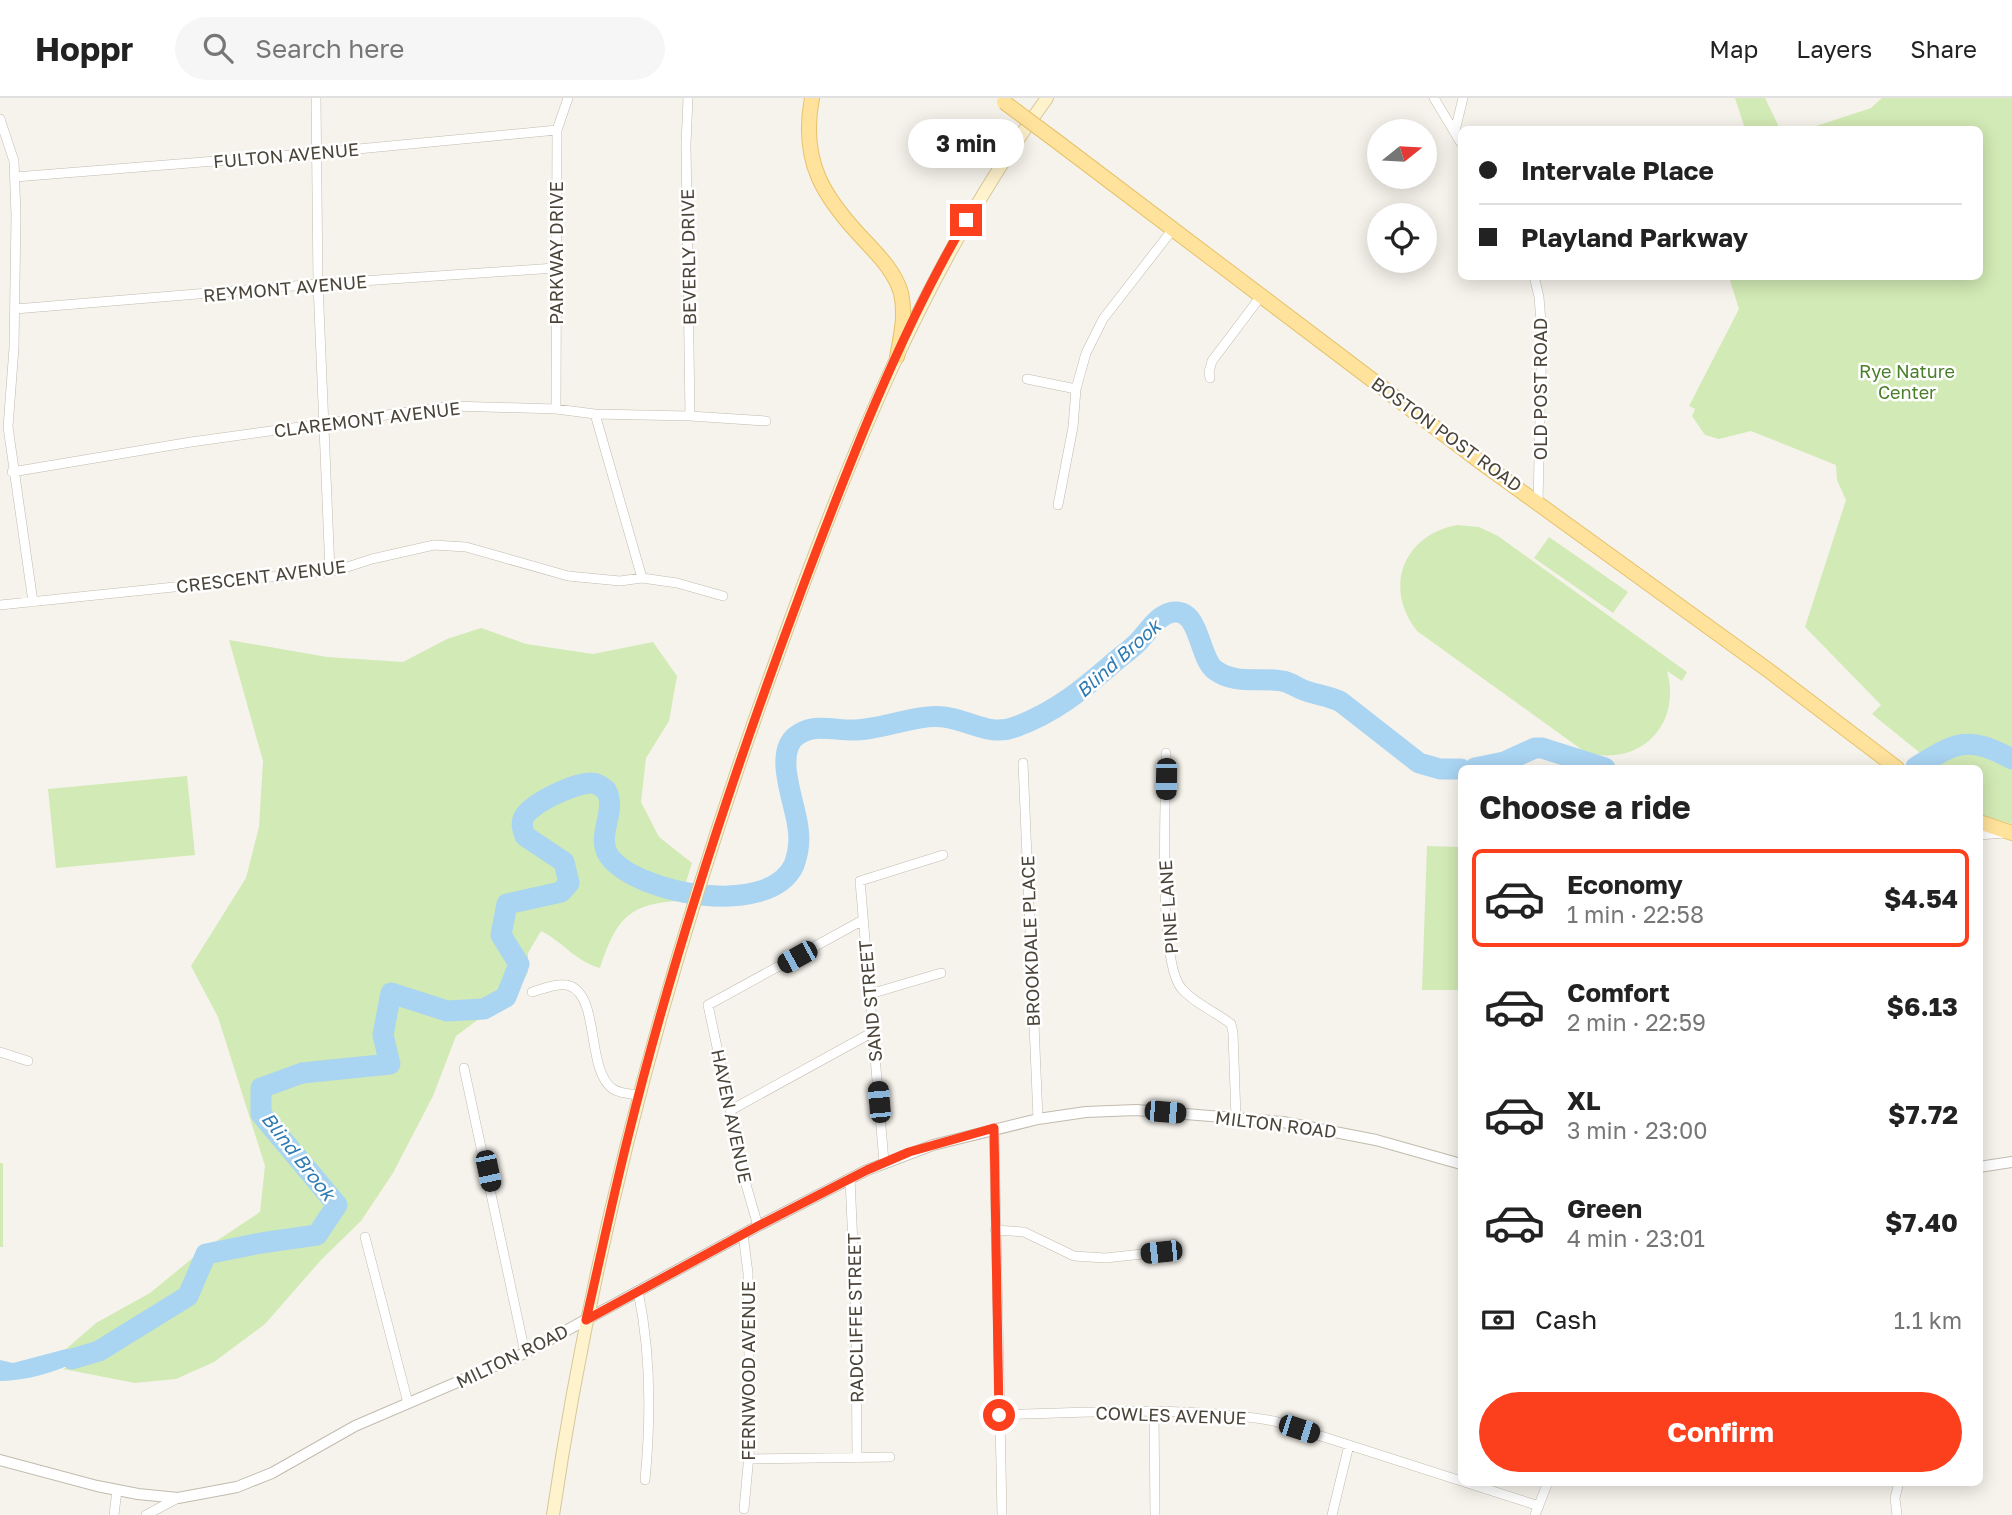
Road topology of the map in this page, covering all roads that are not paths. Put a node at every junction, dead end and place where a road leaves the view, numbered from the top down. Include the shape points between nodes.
1 (316, 98) edge
2 (568, 98) edge
3 (688, 98) edge
4 (812, 98) edge
5 (1047, 98) edge
6 (1434, 98) edge
7 (1464, 98) edge
8 (1001, 100) edge
9 (0, 119) edge
10 (557, 130) junction
11 (1455, 131) junction
12 (1458, 137) edge
13 (316, 153) junction
14 (15, 177) junction
15 (1173, 229) junction
16 (555, 268) junction
17 (1535, 280) edge
18 (318, 284) junction
19 (1262, 296) junction
20 (15, 309) junction
21 (897, 357) junction
22 (1210, 378) dead end
23 (1027, 379) dead end
24 (1076, 389) junction
25 (555, 409) junction
26 (595, 414) junction
27 (690, 416) junction
28 (766, 421) dead end
29 (322, 423) junction
30 (12, 472) junction
31 (1538, 501) junction
32 (1058, 505) dead end
33 (330, 571) junction
34 (642, 578) junction
35 (723, 596) dead end
36 (33, 602) junction
37 (0, 605) edge
38 (1166, 753) dead end
39 (1023, 763) dead end
40 (1893, 765) edge
41 (1983, 823) edge
42 (2011, 833) edge
43 (1983, 835) edge
44 (943, 855) dead end
45 (863, 920) junction
46 (941, 973) dead end
47 (532, 992) dead end
48 (870, 994) junction
49 (873, 1032) junction
50 (0, 1052) edge
51 (28, 1061) dead end
52 (464, 1068) dead end
53 (640, 1094) junction
54 (731, 1110) junction
55 (1236, 1118) junction
56 (1038, 1119) junction
57 (994, 1128) junction
58 (2012, 1161) edge
59 (884, 1162) junction
60 (1458, 1163) edge
61 (1983, 1166) edge
62 (850, 1178) junction
63 (758, 1226) junction
64 (995, 1230) junction
65 (743, 1234) junction
66 (365, 1237) dead end
67 (1174, 1244) dead end
68 (638, 1291) junction
69 (586, 1320) junction
70 (525, 1353) junction
71 (408, 1403) junction
72 (1154, 1412) junction
73 (999, 1415) junction
74 (1349, 1444) junction
75 (890, 1457) dead end
76 (857, 1458) junction
77 (0, 1460) edge
78 (750, 1460) junction
79 (645, 1480) dead end
80 (1458, 1483) edge
81 (1467, 1486) edge
82 (1546, 1486) edge
83 (1898, 1486) edge
84 (117, 1490) junction
85 (178, 1498) junction
86 (744, 1509) dead end
87 (1537, 1511) edge
88 (114, 1515) edge
89 (146, 1515) edge
90 (553, 1515) edge
91 (1002, 1515) edge
92 (1155, 1515) edge
93 (1332, 1515) edge
94 (1897, 1515) edge

1 - 13 street
2 - 10 street, PARKWAY DRIVE
3 - 27 street, BEVERLY DRIVE
4 - 21 main road via 809,143 821,187 888,268 900,291 903,320
5 - 21 main road via 955,239
6 - 11 street
7 - 11 street
8 - 15 main road, BOSTON POST ROAD, bridge
9 - 14 street
10 - 13 street, FULTON AVENUE
10 - 16 street, PARKWAY DRIVE
11 - 12 street
13 - 14 street, FULTON AVENUE
13 - 18 street
14 - 20 street
15 - 19 main road, BOSTON POST ROAD
15 - 24 street via 1103,319 1086,352
16 - 18 street, REYMONT AVENUE
16 - 25 street, PARKWAY DRIVE
17 - 31 street, OLD POST ROAD via 1542,334
18 - 20 street, REYMONT AVENUE
18 - 29 street
19 - 22 street via 1212,361
19 - 31 main road, BOSTON POST ROAD
20 - 30 street via 8,427
21 - 53 main road via 802,588 743,750
23 - 24 street
24 - 32 street
25 - 26 street, CLAREMONT AVENUE
25 - 29 street, CLAREMONT AVENUE via 452,407
26 - 27 street, CLAREMONT AVENUE
26 - 34 street
27 - 28 street, CLAREMONT AVENUE
29 - 30 street, CLAREMONT AVENUE
29 - 33 street
30 - 36 street
31 - 40 main road, BOSTON POST ROAD
33 - 34 street, CRESCENT AVENUE via 434,545 466,547 568,576 620,581
33 - 36 street, CRESCENT AVENUE
34 - 35 street, CRESCENT AVENUE
36 - 37 street, CRESCENT AVENUE
38 - 55 street, PINE LANE via 1164,858 1173,967 1181,989 1231,1024
39 - 56 street, BROOKDALE PLACE
41 - 42 main road
42 - 43 street
44 - 45 street, SAND STREET via 860,881
45 - 48 street, SAND STREET
45 - 54 street, HAVEN AVENUE via 708,1005
46 - 48 street
47 - 53 street via 562,985 578,991 608,1085 622,1093
48 - 49 street, SAND STREET
49 - 54 street
49 - 59 street, SAND STREET
50 - 51 street
52 - 70 street
53 - 69 main road
54 - 63 street, HAVEN AVENUE
55 - 56 street, MILTON ROAD via 1136,1110
55 - 60 street, MILTON ROAD via 1341,1132
56 - 57 street, MILTON ROAD
57 - 59 street, MILTON ROAD
57 - 64 street
58 - 61 street
59 - 62 street, MILTON ROAD
62 - 63 street, MILTON ROAD
62 - 76 street, RADCLIFFE STREET
63 - 65 street, MILTON ROAD
64 - 67 street via 1024,1232 1074,1256 1161,1252
64 - 73 street
65 - 68 street, MILTON ROAD
65 - 78 street, FERNWOOD AVENUE
66 - 71 street
68 - 69 street, MILTON ROAD
68 - 79 street via 647,1349
69 - 70 street, MILTON ROAD
69 - 90 main road
70 - 71 street, MILTON ROAD
71 - 85 street, MILTON ROAD via 254,1481
72 - 73 street, COWLES AVENUE
72 - 74 street, COWLES AVENUE via 1229,1414 1274,1421
72 - 92 street
73 - 91 street
74 - 80 street, COWLES AVENUE
74 - 93 street
75 - 76 street
76 - 78 street
77 - 84 street, MILTON ROAD
78 - 86 street, FERNWOOD AVENUE
81 - 87 street, COWLES AVENUE
82 - 87 street
83 - 94 street
84 - 85 street, MILTON ROAD
84 - 88 street
85 - 89 street

